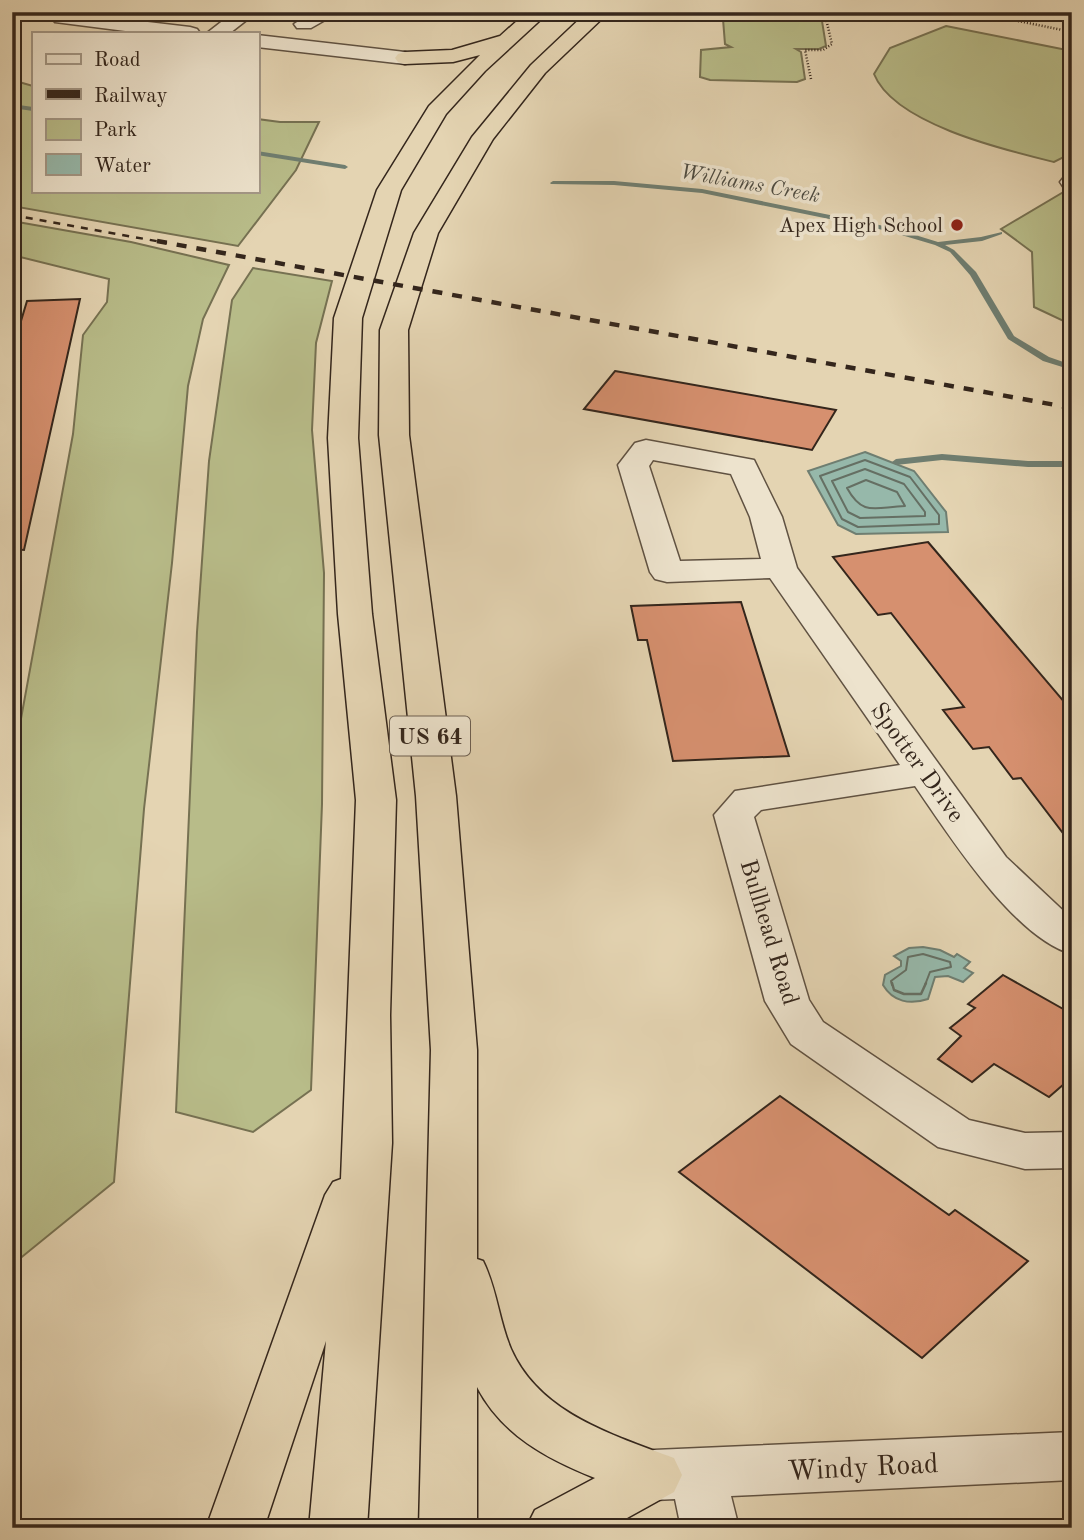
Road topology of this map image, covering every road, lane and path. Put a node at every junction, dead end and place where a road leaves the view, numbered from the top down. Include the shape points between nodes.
1 (247, 12) edge
2 (329, 12) edge
3 (539, 12) edge
4 (598, 12) edge
5 (876, 12) edge
6 (974, 12) edge
7 (1066, 12) edge
8 (1072, 14) edge
9 (62, 18) dead end
10 (304, 24) dead end
11 (181, 32) edge
12 (218, 32) edge
13 (1072, 32) edge
14 (509, 39) junction
15 (259, 41) edge
16 (405, 58) junction
17 (811, 79) dead end
18 (454, 92) junction
19 (780, 568) junction
20 (926, 773) junction
21 (1072, 940) edge
22 (368, 1143) junction
23 (1072, 1150) edge
24 (453, 1226) junction
25 (1072, 1456) edge
26 (676, 1474) junction
27 (235, 1528) edge
28 (338, 1528) edge
29 (448, 1528) edge
30 (555, 1528) edge
31 (710, 1528) edge

1 - 12 street
2 - 10 street
3 - 14 highway, US 64
4 - 24 highway, US 64 via 538,69 483,137 426,233 394,330 394,435 435,782 453,1037
5 - 17 path via 864,19 826,19 832,44 823,50 805,50
6 - 13 path
7 - 8 path
9 - 11 street
14 - 16 highway via 467,54
14 - 18 highway, US 64
15 - 16 street
16 - 18 highway via 445,71
18 - 22 highway, US 64 via 437,111 389,190 348,318 344,438 355,614 376,800
19 - 19 street, Spotter Drive via 743,467 646,449 633,465 667,572
19 - 20 street, Spotter Drive
20 - 21 street, Spotter Drive via 992,866 1049,924
20 - 23 street, Bullhead Road via 749,800 734,815 786,1000 807,1033 955,1134 1026,1151
22 - 27 highway
22 - 28 highway, US 64
24 - 26 highway via 488,1358 523,1411 577,1447
24 - 29 highway, US 64
25 - 26 street, Windy Road
26 - 30 highway
26 - 31 street

